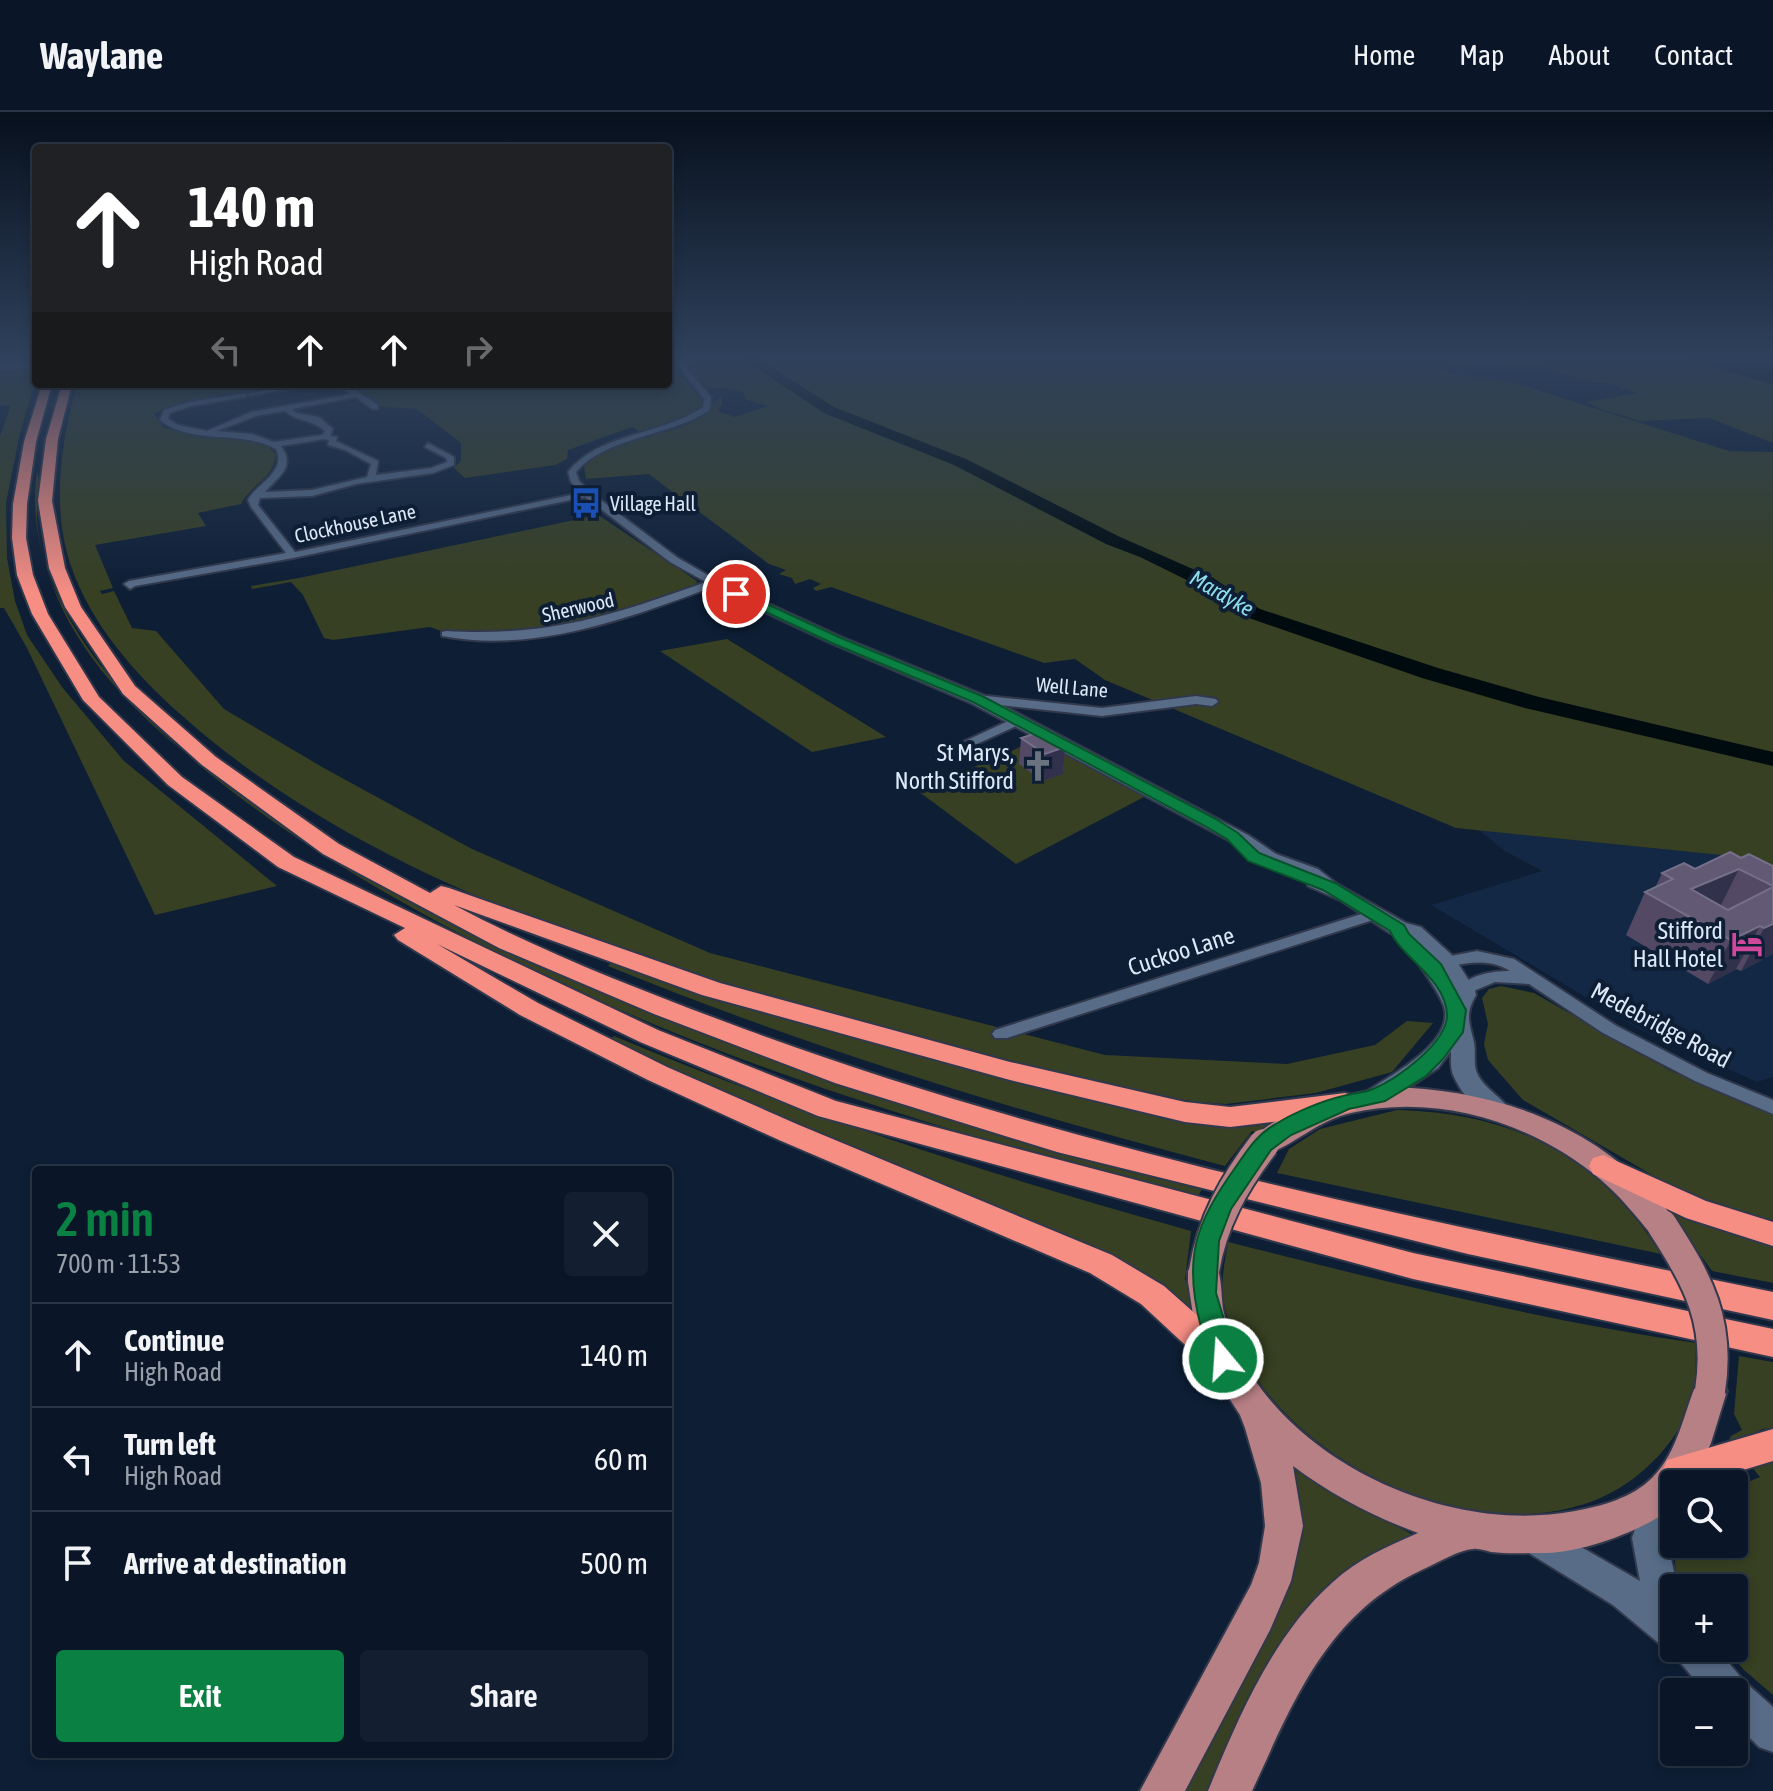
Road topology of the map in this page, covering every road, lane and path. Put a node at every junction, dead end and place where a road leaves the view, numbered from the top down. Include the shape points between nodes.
1 (31, 437) edge
2 (52, 437) edge
3 (254, 437) edge
4 (641, 437) edge
5 (328, 440) joint
6 (428, 445) dead end
7 (278, 448) junction
8 (371, 479) junction
9 (587, 494) junction
10 (255, 495) junction
11 (293, 555) junction
12 (714, 583) junction
13 (125, 585) dead end
14 (446, 634) dead end
15 (977, 699) junction
16 (1212, 702) dead end
17 (1019, 720) junction
18 (943, 739) dead end
19 (958, 747) junction
20 (943, 754) dead end
21 (331, 849) junction
22 (336, 888) junction
23 (1377, 914) junction
24 (1442, 968) junction
25 (1530, 979) junction
26 (1459, 1008) junction
27 (1001, 1034) dead end
28 (1378, 1096) junction
29 (1345, 1103) junction
30 (1773, 1107) edge
31 (1498, 1111) junction
32 (1603, 1166) junction
33 (1773, 1234) edge
34 (1773, 1306) edge
35 (1773, 1343) edge
36 (1223, 1359) junction
37 (1254, 1404) junction
38 (1773, 1445) edge
39 (1678, 1470) edge
40 (1705, 1470) edge
41 (1660, 1490) edge
42 (1660, 1511) edge
43 (1471, 1531) junction
44 (1534, 1537) junction
45 (1660, 1589) edge
46 (1660, 1620) edge
47 (1704, 1662) edge
48 (1718, 1678) edge
49 (1748, 1709) edge
50 (1773, 1733) edge
51 (1162, 1791) edge
52 (1230, 1791) edge

1 - 22 highway via 19,516 25,575 40,614 92,700 175,781 286,862
2 - 21 highway via 45,501 57,568 73,607 129,690 209,761
3 - 7 street
4 - 9 street via 579,461 573,478
5 - 7 street
5 - 8 street via 375,463
6 - 8 street via 450,457 451,463
7 - 10 street via 283,466
8 - 10 street via 312,493
9 - 11 street, Clockhouse Lane
9 - 12 street via 682,566
10 - 11 street via 254,505
11 - 13 street, Clockhouse Lane
12 - 14 street, Sherwood via 597,625 540,635
12 - 15 street
15 - 16 street, Well Lane via 1102,712
15 - 17 street
17 - 19 street
17 - 23 street via 1232,836 1265,863 1329,887
18 - 19 street
19 - 20 street
21 - 29 highway via 541,931 711,989 1010,1071 1210,1116
21 - 34 highway via 507,943 845,1076 1057,1141 1468,1242
22 - 35 highway via 649,1036 828,1109 1413,1266
22 - 36 highway via 453,965 584,1039 1128,1278
23 - 24 street
23 - 27 street, Cuckoo Lane
24 - 25 street, Medebridge Road via 1466,957 1489,957
24 - 26 street
25 - 26 street via 1496,976 1475,982
25 - 30 street, Medebridge Road via 1609,1029
26 - 28 street via 1429,1062
26 - 31 street via 1468,1083
28 - 29 main road
28 - 31 main road via 1418,1095
29 - 36 main road, bridge via 1283,1129 1264,1144 1221,1206 1208,1241 1204,1293
31 - 32 main road via 1528,1122
32 - 33 highway via 1697,1210
32 - 39 main road, bridge via 1662,1225 1697,1283 1711,1321 1716,1355 1710,1391 1699,1430
36 - 37 main road
37 - 43 main road via 1332,1475 1410,1514
37 - 51 main road via 1282,1490 1280,1556 1259,1608
38 - 40 highway
41 - 44 main road via 1618,1518
42 - 45 street via 1649,1538
43 - 44 main road
43 - 52 main road via 1374,1574 1324,1616 1302,1646
44 - 46 street via 1626,1592
47 - 48 street
49 - 50 street

